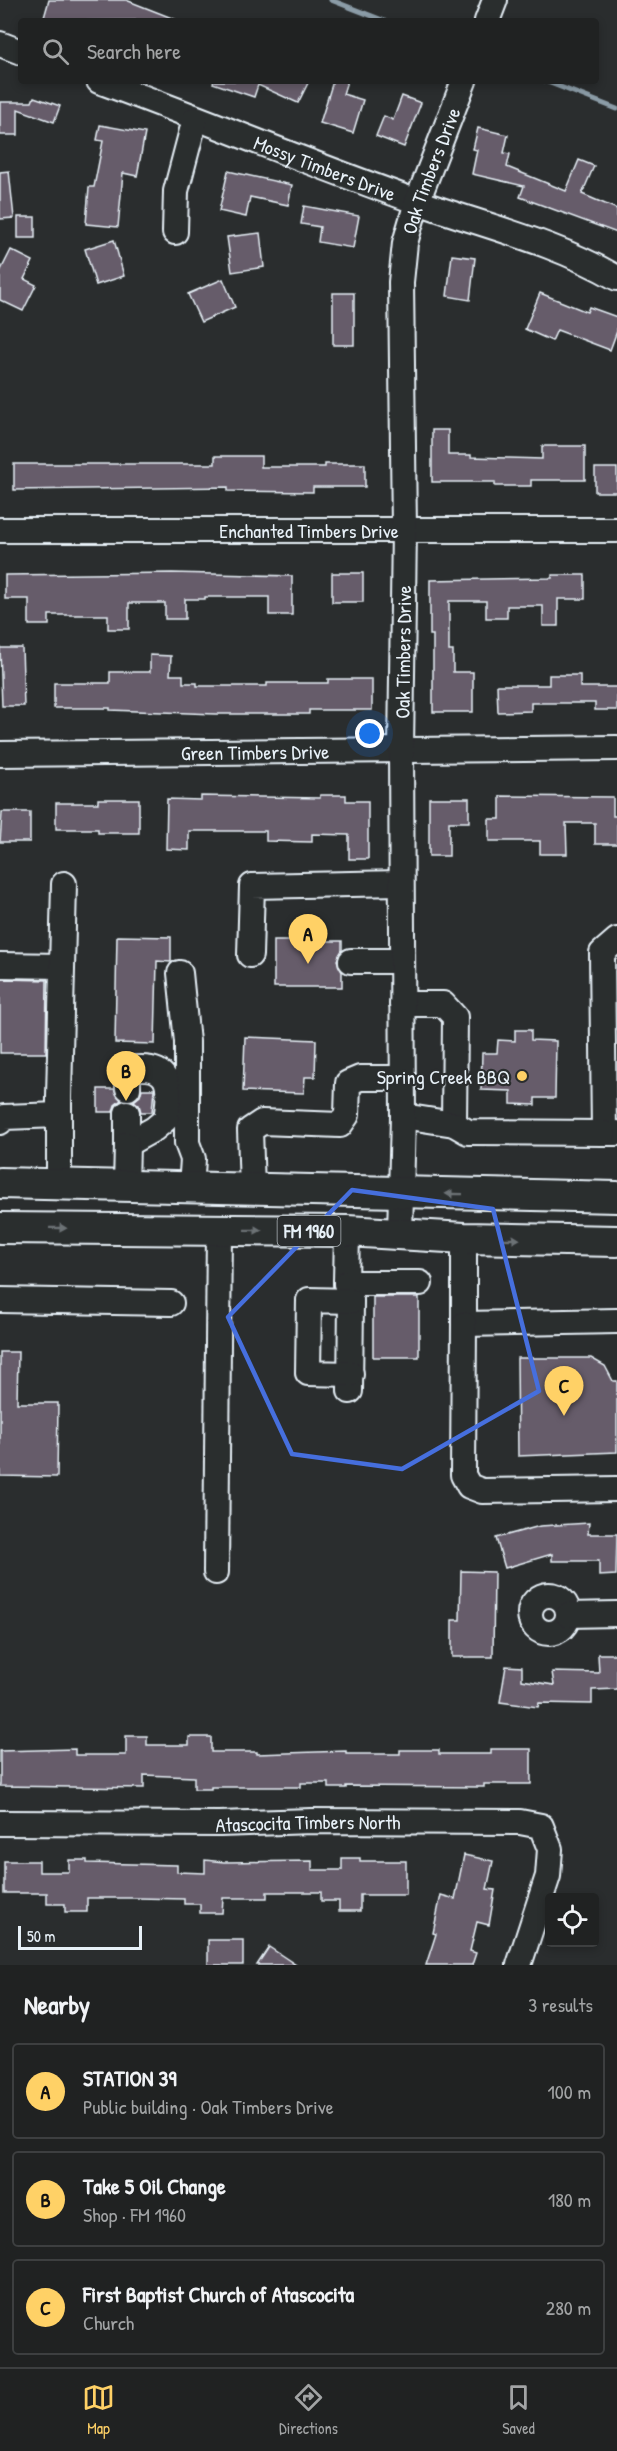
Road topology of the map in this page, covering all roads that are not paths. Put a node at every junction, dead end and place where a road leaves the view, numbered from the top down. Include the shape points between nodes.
1 (495, 0) edge
2 (488, 18) edge
3 (0, 44) edge
4 (18, 51) edge
5 (108, 84) edge
6 (463, 84) edge
7 (195, 119) junction
8 (417, 202) junction
9 (175, 232) dead end
10 (617, 278) edge
11 (404, 529) junction
12 (0, 530) edge
13 (617, 530) edge
14 (617, 748) edge
15 (401, 749) junction
16 (0, 754) edge
17 (401, 883) junction
18 (64, 884) dead end
19 (617, 939) edge
20 (250, 956) dead end
21 (351, 961) dead end
22 (402, 961) junction
23 (0, 964) edge
24 (62, 966) junction
25 (180, 973) dead end
26 (402, 1004) junction
27 (403, 1078) junction
28 (128, 1088) dead end
29 (127, 1113) dead end
30 (59, 1115) junction
31 (403, 1116) junction
32 (0, 1122) edge
33 (454, 1124) junction
34 (610, 1133) edge
35 (127, 1144) junction
36 (0, 1183) edge
37 (59, 1185) junction
38 (126, 1186) junction
39 (191, 1188) junction
40 (252, 1189) junction
41 (401, 1193) junction
42 (617, 1197) edge
43 (0, 1228) edge
44 (219, 1230) junction
45 (347, 1231) junction
46 (400, 1234) junction
47 (464, 1238) junction
48 (617, 1241) edge
49 (420, 1283) dead end
50 (349, 1292) junction
51 (0, 1300) edge
52 (171, 1303) dead end
53 (617, 1322) edge
54 (464, 1324) junction
55 (617, 1489) edge
56 (216, 1572) dead end
57 (617, 1614) edge
58 (568, 1615) dead end
59 (0, 1823) edge
60 (519, 1965) edge

1 - 2 street
3 - 4 street
5 - 7 street, Mossy Timbers Drive
6 - 8 street, Oak Timbers Drive
7 - 8 street, Mossy Timbers Drive
7 - 9 street via 176,191
8 - 10 street, Mossy Timbers Drive via 534,240 594,264
8 - 11 street, Oak Timbers Drive via 405,243 401,282
11 - 12 street, Enchanted Timbers Drive
11 - 13 street, Enchanted Timbers Drive
11 - 15 street, Oak Timbers Drive
14 - 15 street, Green Timbers Drive
15 - 16 street, Green Timbers Drive
15 - 17 street, Oak Timbers Drive
17 - 20 street via 252,886
17 - 22 street, Oak Timbers Drive
18 - 24 street
19 - 34 street via 602,953
21 - 22 street
22 - 26 street, Oak Timbers Drive
23 - 24 street
24 - 30 street
25 - 39 street via 188,1042
26 - 27 street, Oak Timbers Drive
26 - 33 street via 443,1004 455,1017
27 - 31 street, Oak Timbers Drive
27 - 40 street via 360,1078 348,1083 347,1115 340,1125 262,1122 250,1130
28 - 35 street via 128,1070 143,1067 158,1070 166,1077 169,1088 166,1119
29 - 35 street
30 - 32 street via 22,1115
30 - 37 street
31 - 33 street
31 - 41 street, Oak Timbers Drive
33 - 34 street via 468,1132
35 - 38 street
36 - 37 main road, FM 1960 / FM 1960
37 - 38 main road, FM 1960 / FM 1960
38 - 39 main road, FM 1960 / FM 1960
39 - 40 main road, FM 1960 / FM 1960
40 - 41 main road, FM 1960 / FM 1960
42 -> 41 main road, FM 1960 / FM 1960
41 - 46 street, Oak Timbers Drive
43 -> 44 main road, FM 1960 / FM 1960
44 -> 45 main road, FM 1960 / FM 1960
44 - 56 street
45 - 46 main road, FM 1960 / FM 1960
45 - 50 street
46 - 47 main road, FM 1960 / FM 1960
47 -> 48 main road, FM 1960 / FM 1960
47 - 54 street
49 - 50 street
50 - 50 street via 351,1382 308,1373 309,1300
51 - 52 street
53 - 54 street
54 - 55 street via 463,1475 469,1486 482,1491
57 - 58 street
59 - 60 street, Atascocita Timbers North via 520,1822 541,1826 550,1849 548,1876

